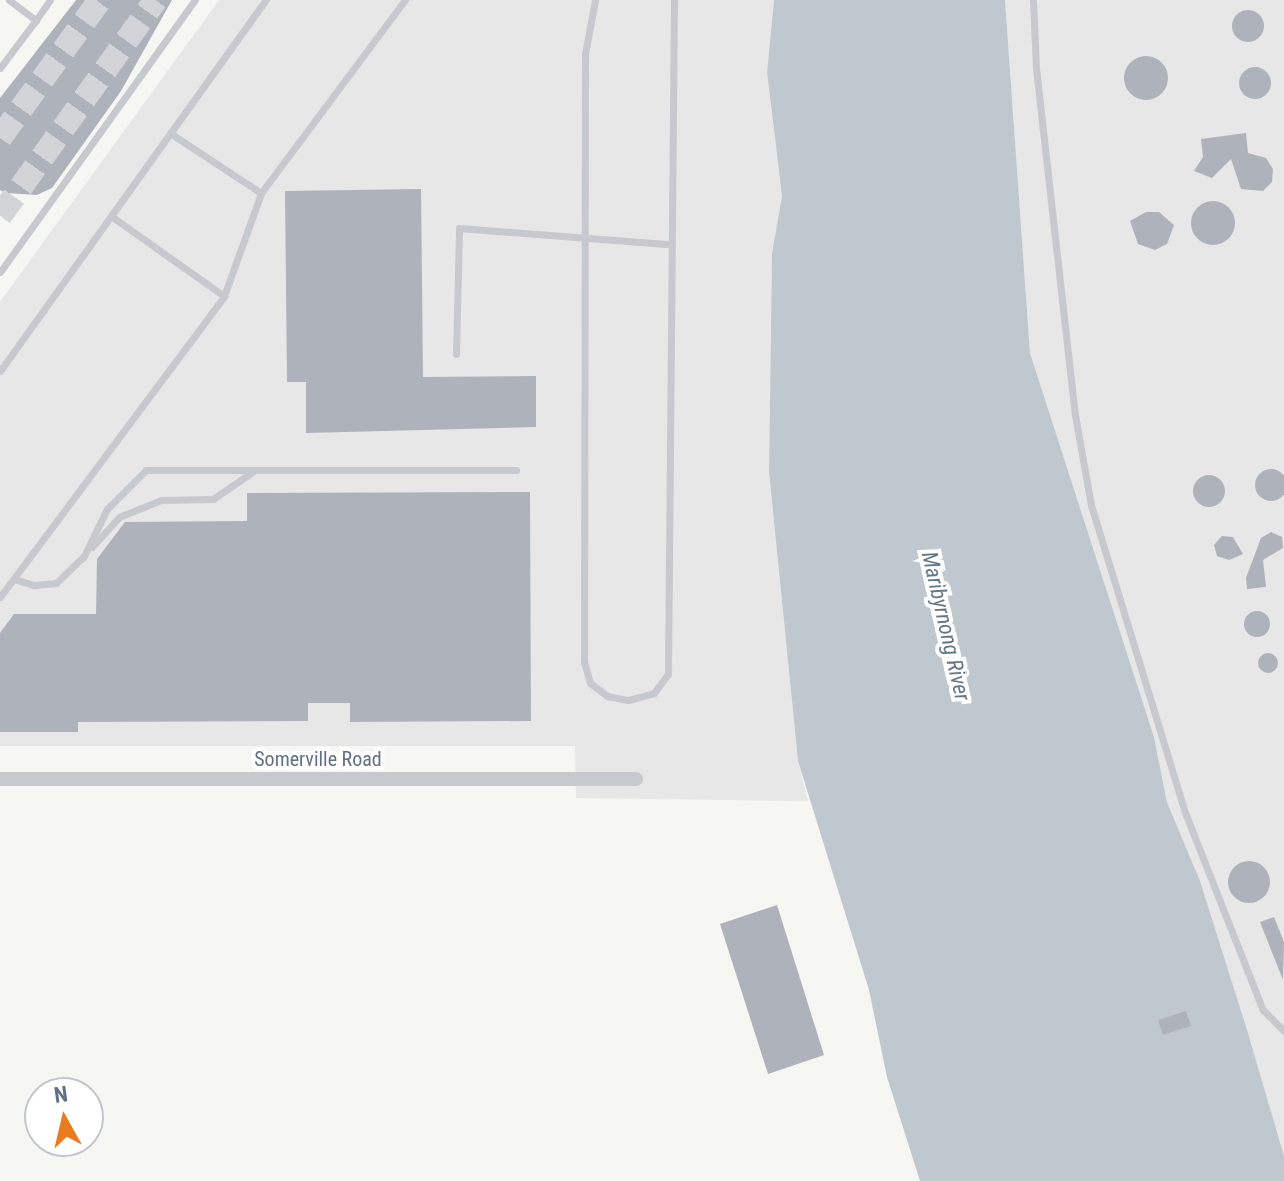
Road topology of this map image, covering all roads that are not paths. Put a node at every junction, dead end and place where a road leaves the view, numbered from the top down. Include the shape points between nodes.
1 (9, 0) edge
2 (50, 0) edge
3 (195, 0) edge
4 (266, 0) edge
5 (405, 0) edge
6 (595, 0) edge
7 (674, 0) edge
8 (1033, 0) edge
9 (36, 20) junction
10 (0, 68) edge
11 (170, 133) junction
12 (261, 193) junction
13 (111, 216) junction
14 (587, 241) junction
15 (669, 244) junction
16 (0, 272) edge
17 (224, 296) junction
18 (456, 354) dead end
19 (0, 371) edge
20 (255, 470) junction
21 (516, 470) dead end
22 (83, 558) junction
23 (14, 579) junction
24 (0, 597) edge
25 (0, 779) edge
26 (636, 779) dead end
27 (1284, 1031) edge

1 - 9 lane
2 - 9 lane
3 - 16 lane
4 - 11 lane
5 - 12 lane
6 - 14 lane via 585,54
7 - 15 lane
8 - 27 lane via 1075,415 1091,505 1186,815 1263,1010
9 - 10 lane
11 - 12 lane
11 - 13 lane
12 - 17 lane
13 - 17 lane
13 - 19 lane
14 - 15 lane
14 - 15 lane via 584,662 590,683 607,696 628,700 654,693 668,674
14 - 18 lane via 523,230 459,228
17 - 23 lane
20 - 21 lane
20 - 22 lane via 213,499 161,500 119,517
20 - 22 lane via 146,470 107,509
22 - 23 lane via 56,583 34,585
23 - 24 lane
25 - 26 street, Somerville Road

